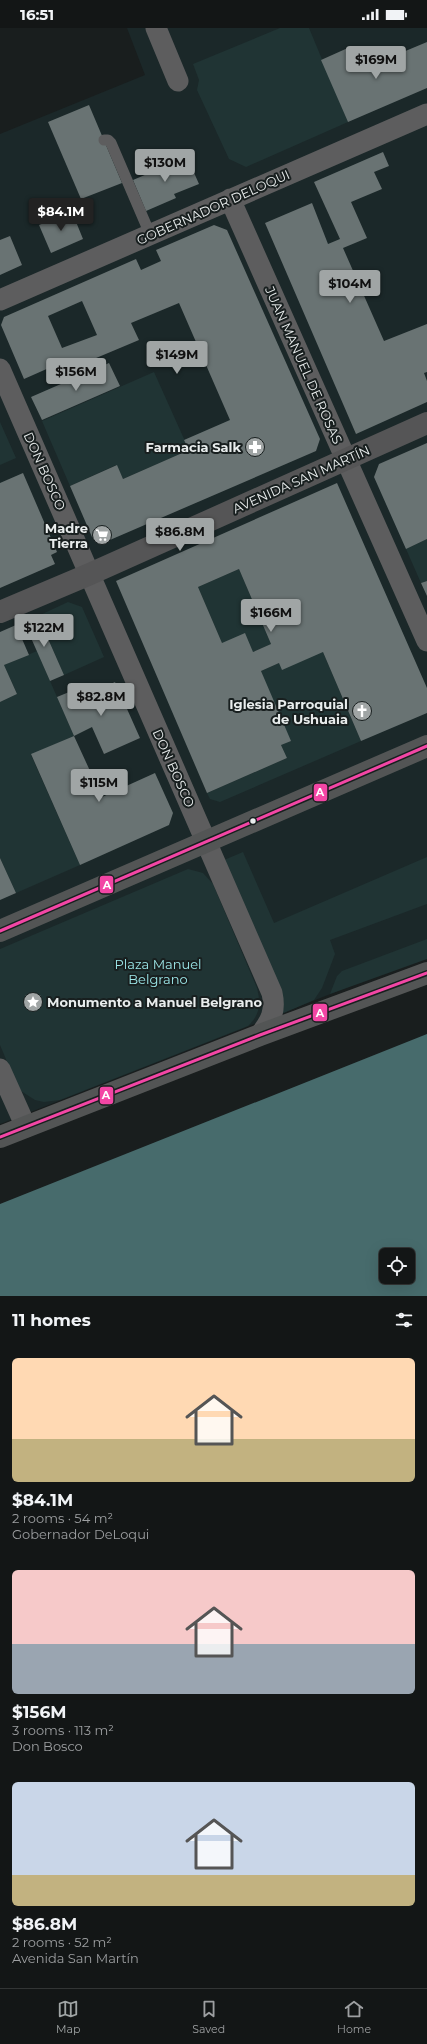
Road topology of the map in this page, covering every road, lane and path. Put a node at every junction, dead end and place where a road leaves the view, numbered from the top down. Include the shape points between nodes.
1 (156, 28) edge
2 (178, 81) dead end
3 (427, 114) edge
4 (104, 140) dead end
5 (230, 199) junction
6 (150, 234) junction
7 (0, 300) edge
8 (0, 369) edge
9 (427, 423) edge
10 (346, 459) junction
11 (90, 574) junction
12 (0, 612) edge
13 (427, 641) edge
14 (427, 746) edge
15 (206, 841) junction
16 (0, 931) edge
17 (427, 973) edge
18 (260, 1035) junction
19 (0, 1069) edge
20 (26, 1127) junction
21 (0, 1137) edge

1 - 2 street
3 - 5 street, GOBERNADOR DELOQUI
4 - 6 lane via 111,143
5 - 6 street, GOBERNADOR DELOQUI
5 - 10 street, JUAN MANUEL DE ROSAS
6 - 7 street, GOBERNADOR DELOQUI
8 - 11 street, DON BOSCO
9 - 10 main road, AVENIDA SAN MARTÍN
10 - 11 main road, AVENIDA SAN MARTÍN
10 - 13 street, JUAN MANUEL DE ROSAS
11 - 12 main road, AVENIDA SAN MARTÍN
11 - 15 street, DON BOSCO
14 - 15 main road
15 - 16 main road
15 - 18 street, DON BOSCO via 272,993 275,1004 273,1015
17 - 18 main road
18 - 20 main road
19 - 20 street
20 - 21 main road

